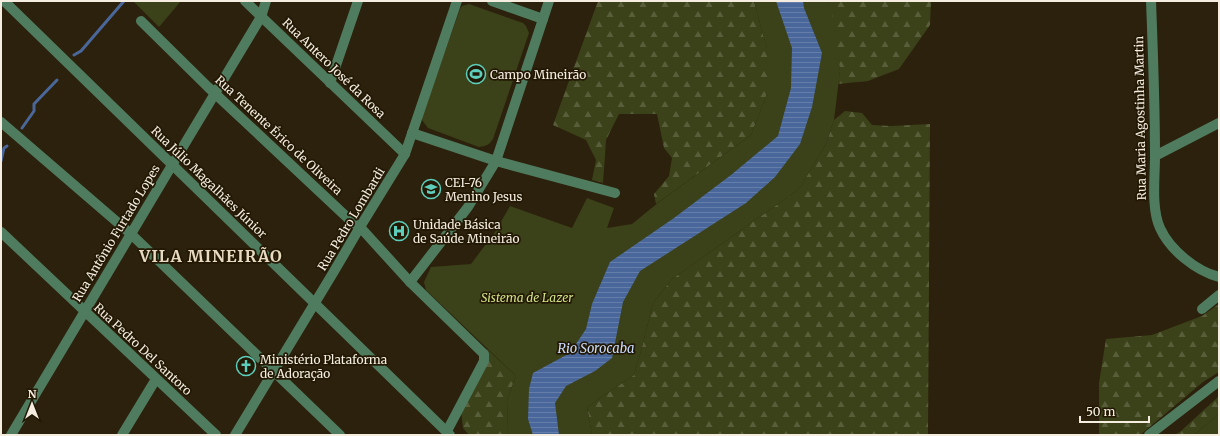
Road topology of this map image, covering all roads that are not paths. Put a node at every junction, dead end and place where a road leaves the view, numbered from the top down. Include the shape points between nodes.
1 (4, 1) edge
2 (244, 1) edge
3 (266, 1) edge
4 (358, 1) edge
5 (457, 1) edge
6 (492, 1) edge
7 (549, 1) edge
8 (1152, 1) edge
9 (261, 17) junction
10 (543, 19) junction
11 (141, 20) dead end
12 (330, 83) junction
13 (215, 92) junction
14 (1, 122) edge
15 (1219, 123) edge
16 (412, 133) junction
17 (405, 154) junction
18 (1155, 156) junction
19 (496, 160) junction
20 (172, 164) junction
21 (615, 193) dead end
22 (360, 227) junction
23 (1, 232) edge
24 (132, 234) junction
25 (1219, 277) edge
26 (410, 282) junction
27 (1219, 295) edge
28 (315, 303) junction
29 (1202, 309) dead end
30 (85, 311) junction
31 (274, 371) junction
32 (156, 379) junction
33 (1219, 381) edge
34 (449, 433) edge
35 (11, 435) edge
36 (122, 435) edge
37 (216, 435) edge
38 (235, 435) edge
39 (340, 435) edge
40 (1149, 435) edge

1 - 20 street, Rua Júlio Magalhães Júnior
2 - 9 street, Rua Antero José da Rosa
3 - 9 street, Rua Antônio Furtado Lopes
4 - 12 street
5 - 16 street, Rua Pedro Lombardi
6 - 10 street
7 - 10 street
8 - 18 street, Rua Maria Agostinha Martin
9 - 12 street, Rua Antero José da Rosa
9 - 13 street, Rua Antônio Furtado Lopes
10 - 19 street
11 - 13 street, Rua Tenente Érico de Oliveira
12 - 17 street, Rua Antero José da Rosa
13 - 20 street, Rua Antônio Furtado Lopes
13 - 22 street, Rua Tenente Érico de Oliveira
14 - 24 street
15 - 18 street
16 - 17 street, Rua Pedro Lombardi
16 - 19 street
17 - 22 street, Rua Pedro Lombardi
18 - 25 street, Rua Maria Agostinha Martin via 1154,204 1160,227 1172,247 1197,268
19 - 21 street
19 - 26 street via 468,207
20 - 24 street, Rua Antônio Furtado Lopes
20 - 28 street, Rua Júlio Magalhães Júnior
22 - 26 street, Rua Tenente Érico de Oliveira
22 - 28 street, Rua Pedro Lombardi
23 - 30 street, Rua Pedro Del Santoro
24 - 30 street, Rua Antônio Furtado Lopes
24 - 31 street
26 - 34 street, Rua Tenente Érico de Oliveira via 484,354 484,361
27 - 29 street
28 - 31 street, Rua Pedro Lombardi
28 - 34 street, Rua Júlio Magalhães Júnior
30 - 32 street, Rua Pedro Del Santoro
30 - 35 street, Rua Antônio Furtado Lopes
31 - 38 street, Rua Pedro Lombardi
31 - 39 street
32 - 36 street
32 - 37 street, Rua Pedro Del Santoro
33 - 40 street

